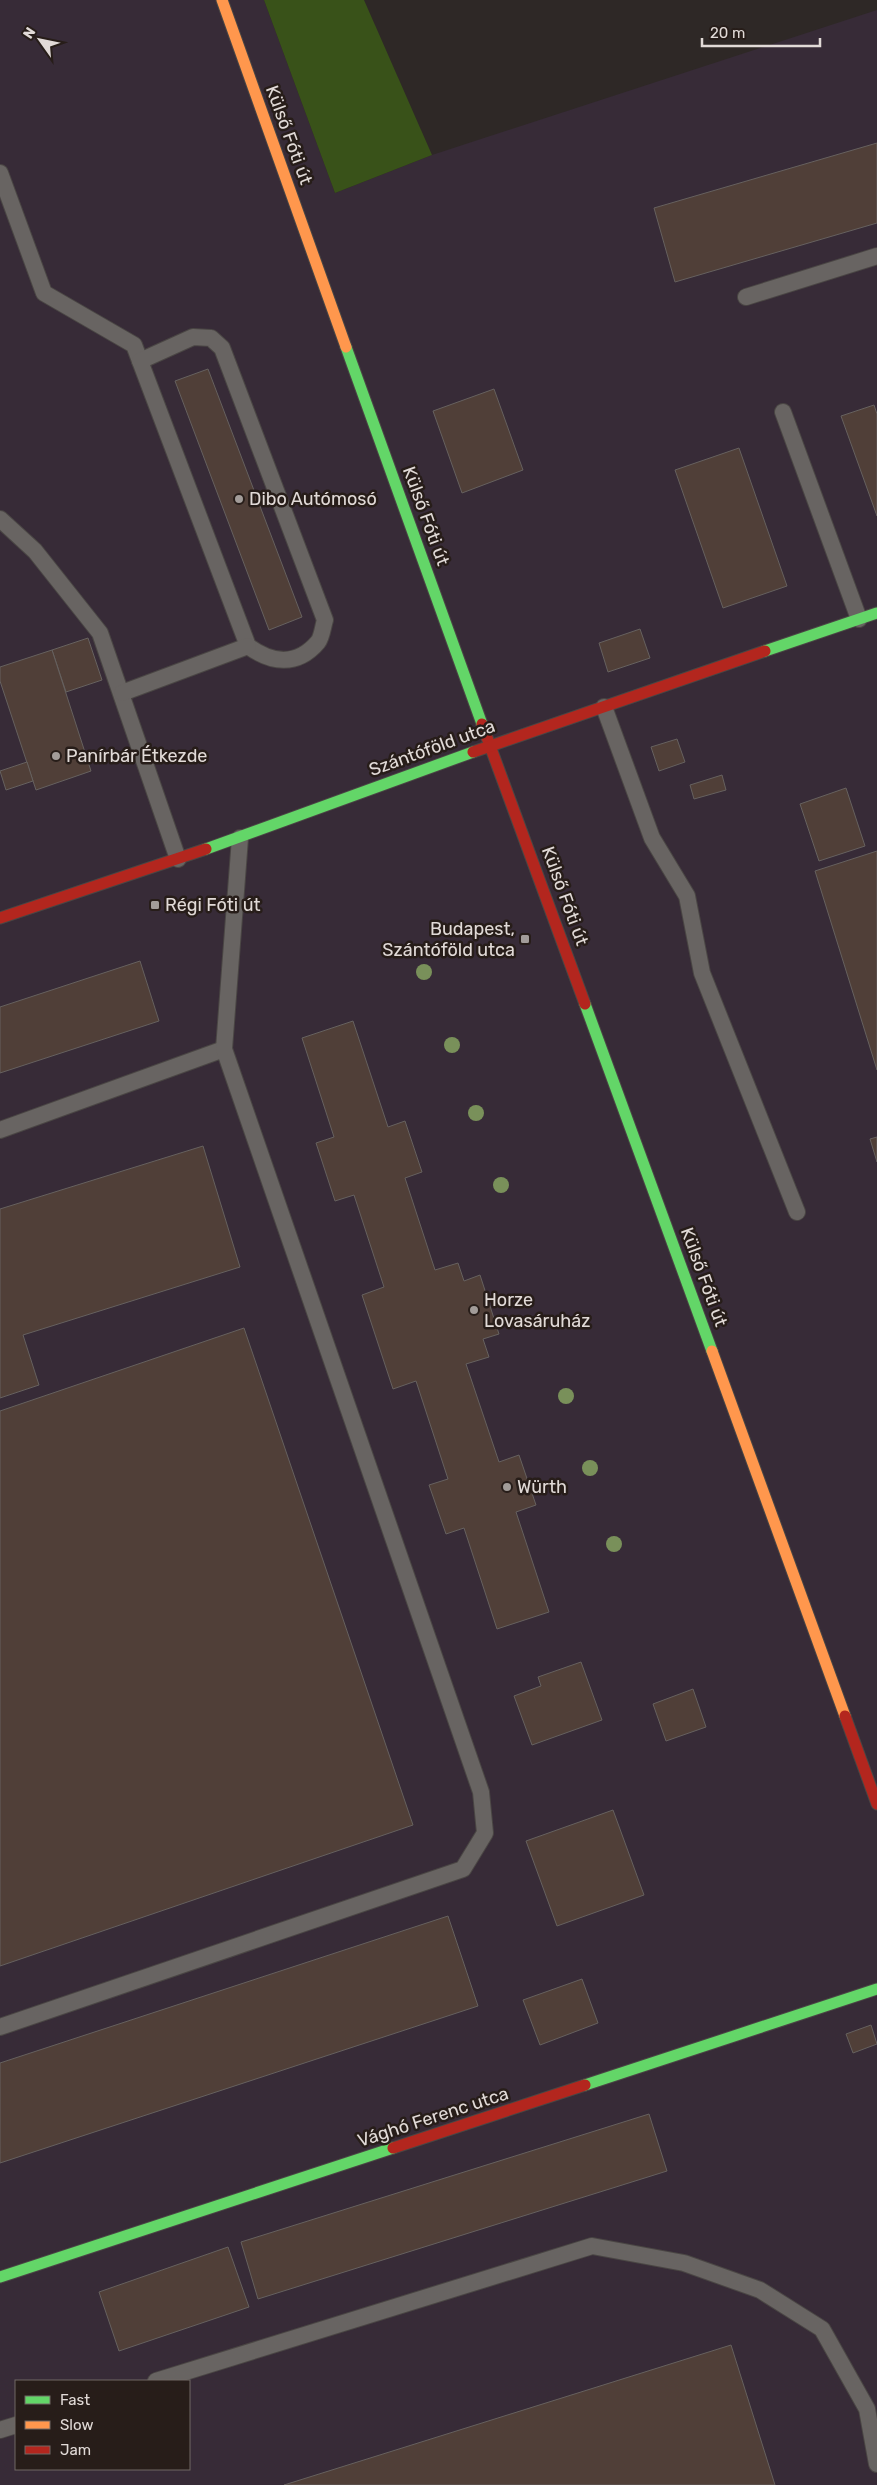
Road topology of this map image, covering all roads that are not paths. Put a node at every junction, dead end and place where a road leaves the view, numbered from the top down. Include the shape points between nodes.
1 (222, 0) edge
2 (0, 173) edge
3 (877, 256) edge
4 (746, 297) dead end
5 (140, 362) junction
6 (783, 412) dead end
7 (0, 519) edge
8 (877, 613) edge
9 (859, 619) junction
10 (248, 646) junction
11 (122, 692) junction
12 (604, 706) junction
13 (492, 745) junction
14 (240, 838) junction
15 (178, 859) junction
16 (0, 918) edge
17 (224, 1049) junction
18 (0, 1130) edge
19 (797, 1212) dead end
20 (877, 1804) edge
21 (877, 1989) edge
22 (0, 2027) edge
23 (0, 2277) edge
24 (159, 2380) edge
25 (15, 2425) edge
26 (0, 2430) edge
27 (877, 2464) edge

1 - 13 main road, Külső Fóti út
2 - 5 lane via 44,293 134,345
3 - 4 lane
5 - 10 lane
5 - 10 lane via 193,337 211,338 222,348 325,620 319,641 302,655 283,661 263,657
6 - 9 lane
7 - 11 lane via 35,551 100,633
8 - 9 main road, Szántóföld utca
9 - 12 main road, Szántóföld utca
10 - 11 lane
11 - 15 lane
12 - 13 main road, Szántóföld utca
12 - 19 lane via 652,838 688,896 702,973
13 - 14 main road, Szántóföld utca
13 - 20 main road, Külső Fóti út
14 - 15 main road, Szántóföld utca
14 - 17 lane
15 - 16 main road, Szántóföld utca
17 - 18 lane
17 - 22 lane via 481,1792 485,1833 463,1869
21 - 23 main road, Vághó Ferenc utca
24 - 27 lane via 592,2246 684,2263 760,2290 822,2329 867,2409
25 - 26 lane

